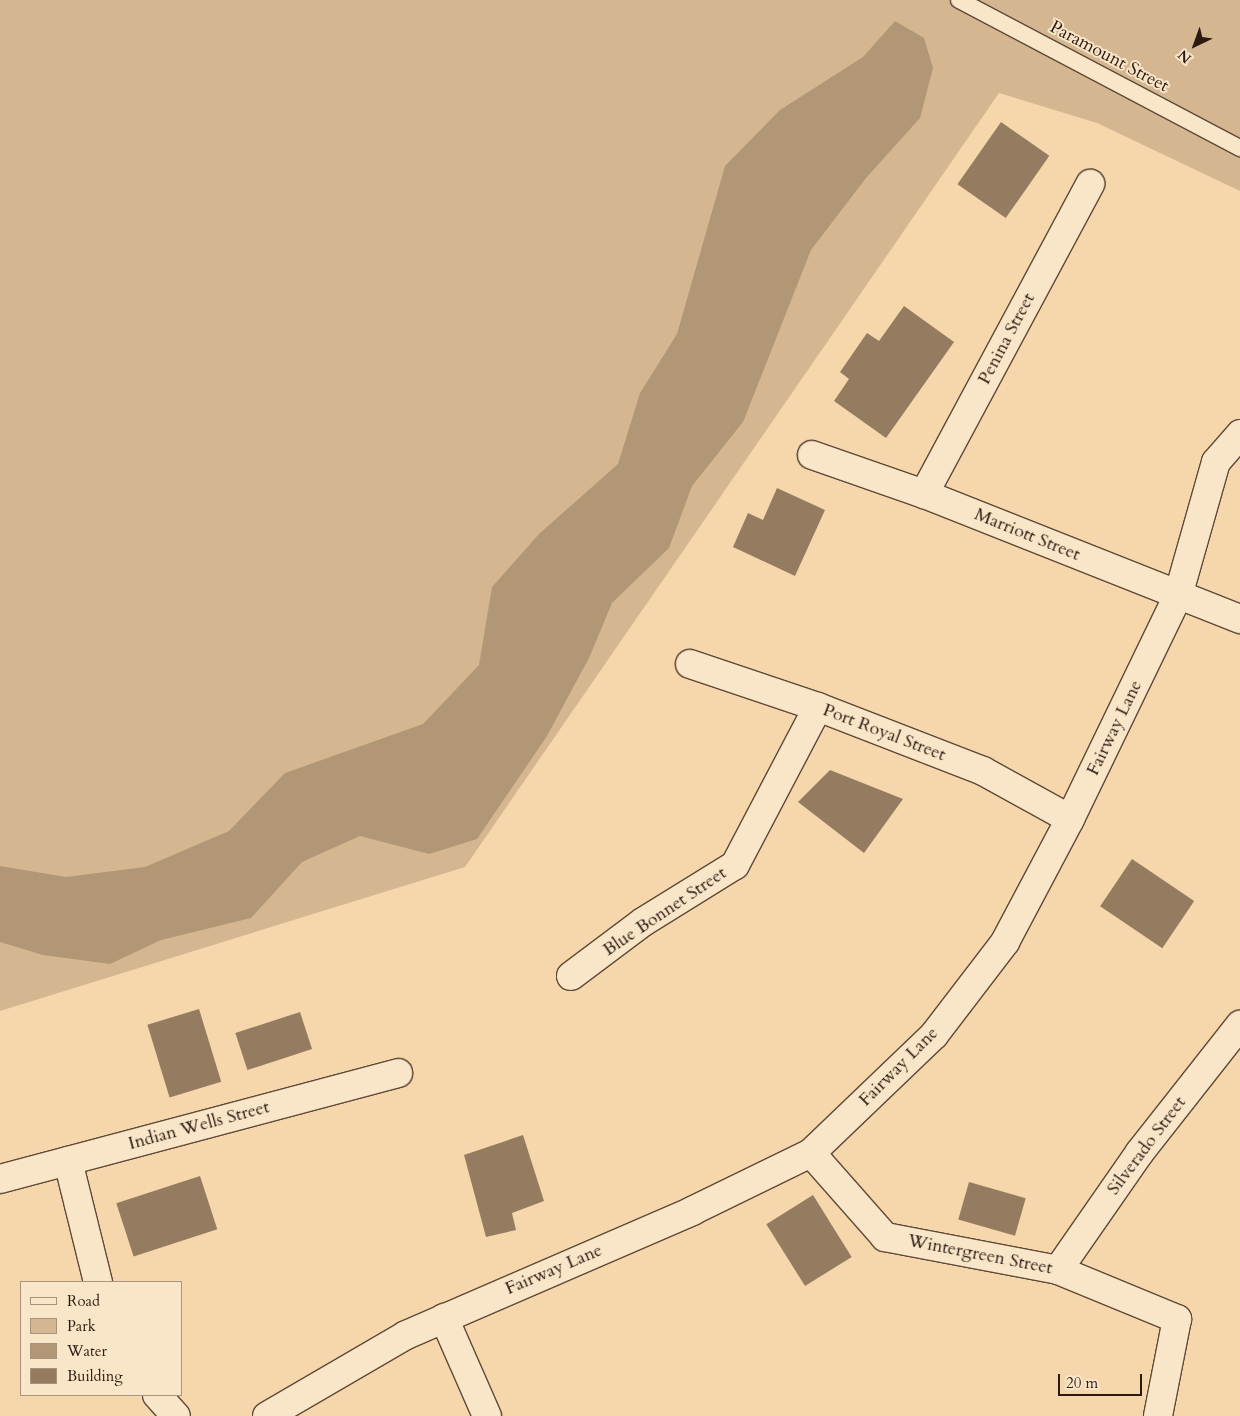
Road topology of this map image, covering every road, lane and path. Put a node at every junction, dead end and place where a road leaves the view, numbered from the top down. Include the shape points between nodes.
1 (959, 0) edge
2 (1240, 148) edge
3 (1090, 184) dead end
4 (1240, 434) edge
5 (812, 455) dead end
6 (924, 494) junction
7 (1178, 596) junction
8 (1240, 619) edge
9 (690, 664) dead end
10 (818, 707) junction
11 (1070, 820) junction
12 (572, 976) dead end
13 (1240, 1025) edge
14 (398, 1074) dead end
15 (811, 1153) junction
16 (68, 1161) junction
17 (0, 1179) edge
18 (1058, 1270) junction
19 (98, 1281) edge
20 (444, 1318) junction
21 (158, 1396) edge
22 (176, 1416) edge
23 (267, 1416) edge
24 (487, 1416) edge
25 (1158, 1416) edge

1 - 2 lane, Paramount Street
3 - 6 street, Penina Street
4 - 7 street, Fairway Lane via 1216,462
5 - 6 street, Marriott Street
6 - 7 street, Marriott Street
7 - 8 street, Marriott Street
7 - 11 street, Fairway Lane
9 - 10 street, Port Royal Street
10 - 11 street, Port Royal Street via 983,771
10 - 12 street, Blue Bonnet Street via 735,865 643,922
11 - 15 street, Fairway Lane via 1005,942 934,1035
13 - 18 street, Silverado Street via 1140,1152
14 - 16 street, Indian Wells Street
15 - 18 street, Wintergreen Street via 885,1237
15 - 20 street, Fairway Lane via 692,1211
16 - 17 street, Indian Wells Street
16 - 19 street
18 - 25 street, Wintergreen Street via 1177,1319
20 - 23 street, Fairway Lane via 406,1335
20 - 24 street
21 - 22 street

